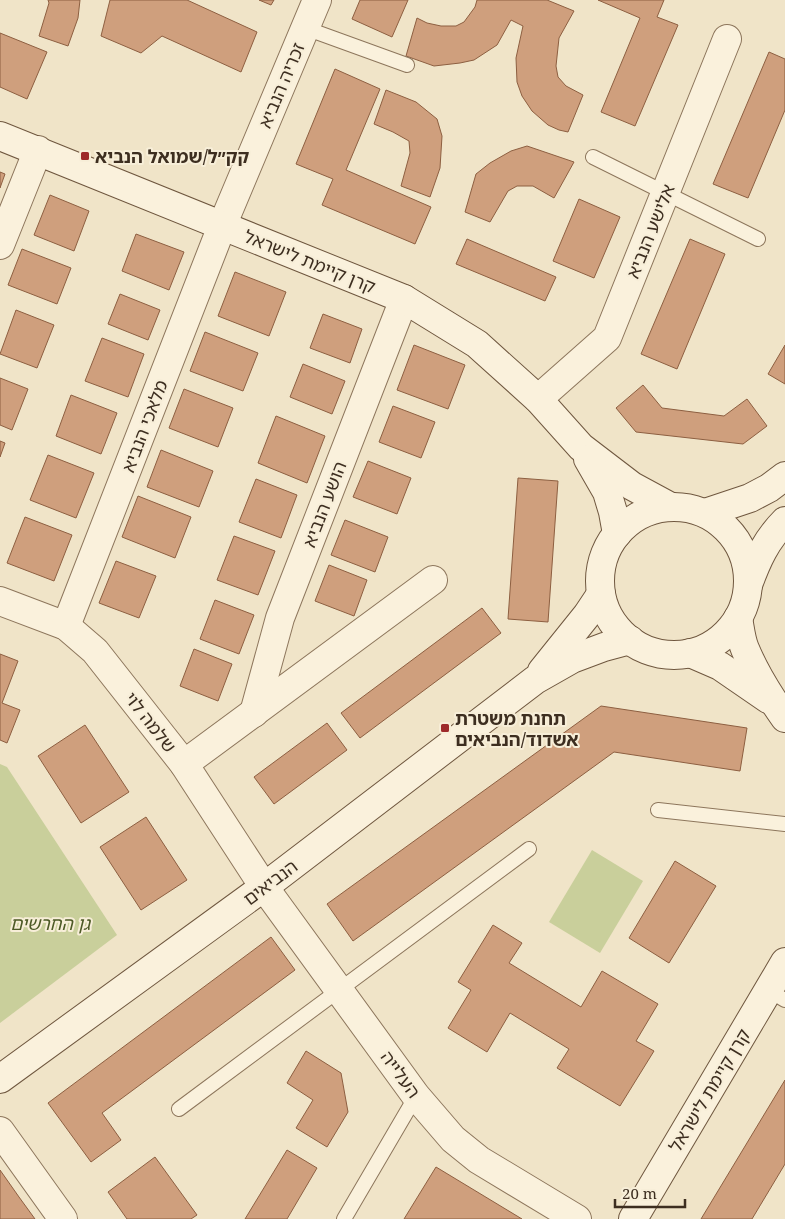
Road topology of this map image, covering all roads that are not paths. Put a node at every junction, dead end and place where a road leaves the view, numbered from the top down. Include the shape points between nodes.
1 (317, 0) edge
2 (305, 28) junction
3 (727, 39) dead end
4 (407, 65) dead end
5 (0, 136) edge
6 (38, 150) junction
7 (593, 157) dead end
8 (665, 193) junction
9 (222, 226) junction
10 (758, 239) dead end
11 (0, 245) edge
12 (404, 298) junction
13 (538, 399) junction
14 (581, 447) junction
15 (785, 476) edge
16 (669, 506) junction
17 (705, 513) junction
18 (785, 521) edge
19 (617, 534) junction
20 (433, 580) dead end
21 (748, 586) junction
22 (602, 594) junction
23 (0, 601) edge
24 (738, 618) junction
25 (66, 626) junction
26 (630, 640) junction
27 (690, 653) junction
28 (534, 680) junction
29 (780, 711) edge
30 (254, 713) junction
31 (184, 764) junction
32 (658, 810) dead end
33 (785, 824) edge
34 (528, 849) dead end
35 (264, 886) junction
36 (785, 962) edge
37 (340, 990) junction
38 (776, 995) edge
39 (0, 1079) edge
40 (416, 1096) junction
41 (179, 1110) dead end
42 (0, 1131) edge
43 (63, 1219) edge
44 (344, 1219) edge
45 (577, 1219) edge
46 (633, 1219) edge

1 - 2 street, זכריה הנביא
2 - 4 lane
2 - 9 street, זכריה הנביא
3 - 8 street, אלישע הנביא
5 - 6 street, קרן קיימת לישראל
6 - 9 street, קרן קיימת לישראל
6 - 11 street
7 - 8 lane
8 - 10 lane
8 - 13 street, אלישע הנביא via 607,338
9 - 12 street, קרן קיימת לישראל
9 - 25 street, מלאכי הנביא
12 - 13 street, קרן קיימת לישראל via 477,344
12 - 30 street, הושע הנביא via 280,618
13 - 14 street, קרן קיימת לישראל
14 - 16 street, קרן קיימת לישראל via 632,486
14 - 19 street, קרן קיימת לישראל via 607,492
15 - 17 street via 750,498
16 - 17 street
16 - 19 street via 632,520
17 - 21 street via 733,535 742,550
18 - 21 street via 757,560
19 - 22 street via 602,562
20 - 30 street
21 - 24 street
22 - 26 street via 607,612
22 - 28 street, הנביאים
23 - 25 street, שלמה לוי
24 - 27 street via 726,634 709,646
24 - 29 street via 744,648
25 - 31 street, שלמה לוי via 95,651
26 - 27 street via 662,654
26 - 28 street, הנביאים via 572,659
27 - 29 street via 720,666
28 - 35 street, הנביאים
30 - 31 street
31 - 35 street, שלמה לוי
32 - 33 lane
34 - 37 lane
35 - 37 street, העלייה
35 - 39 street, הנביאים
36 - 38 street, קרן קיימת לישראל
37 - 40 street, העלייה
37 - 41 lane
38 - 46 street, קרן קיימת לישראל
40 - 44 lane
40 - 45 street, העלייה via 453,1139 479,1160
42 - 43 street

